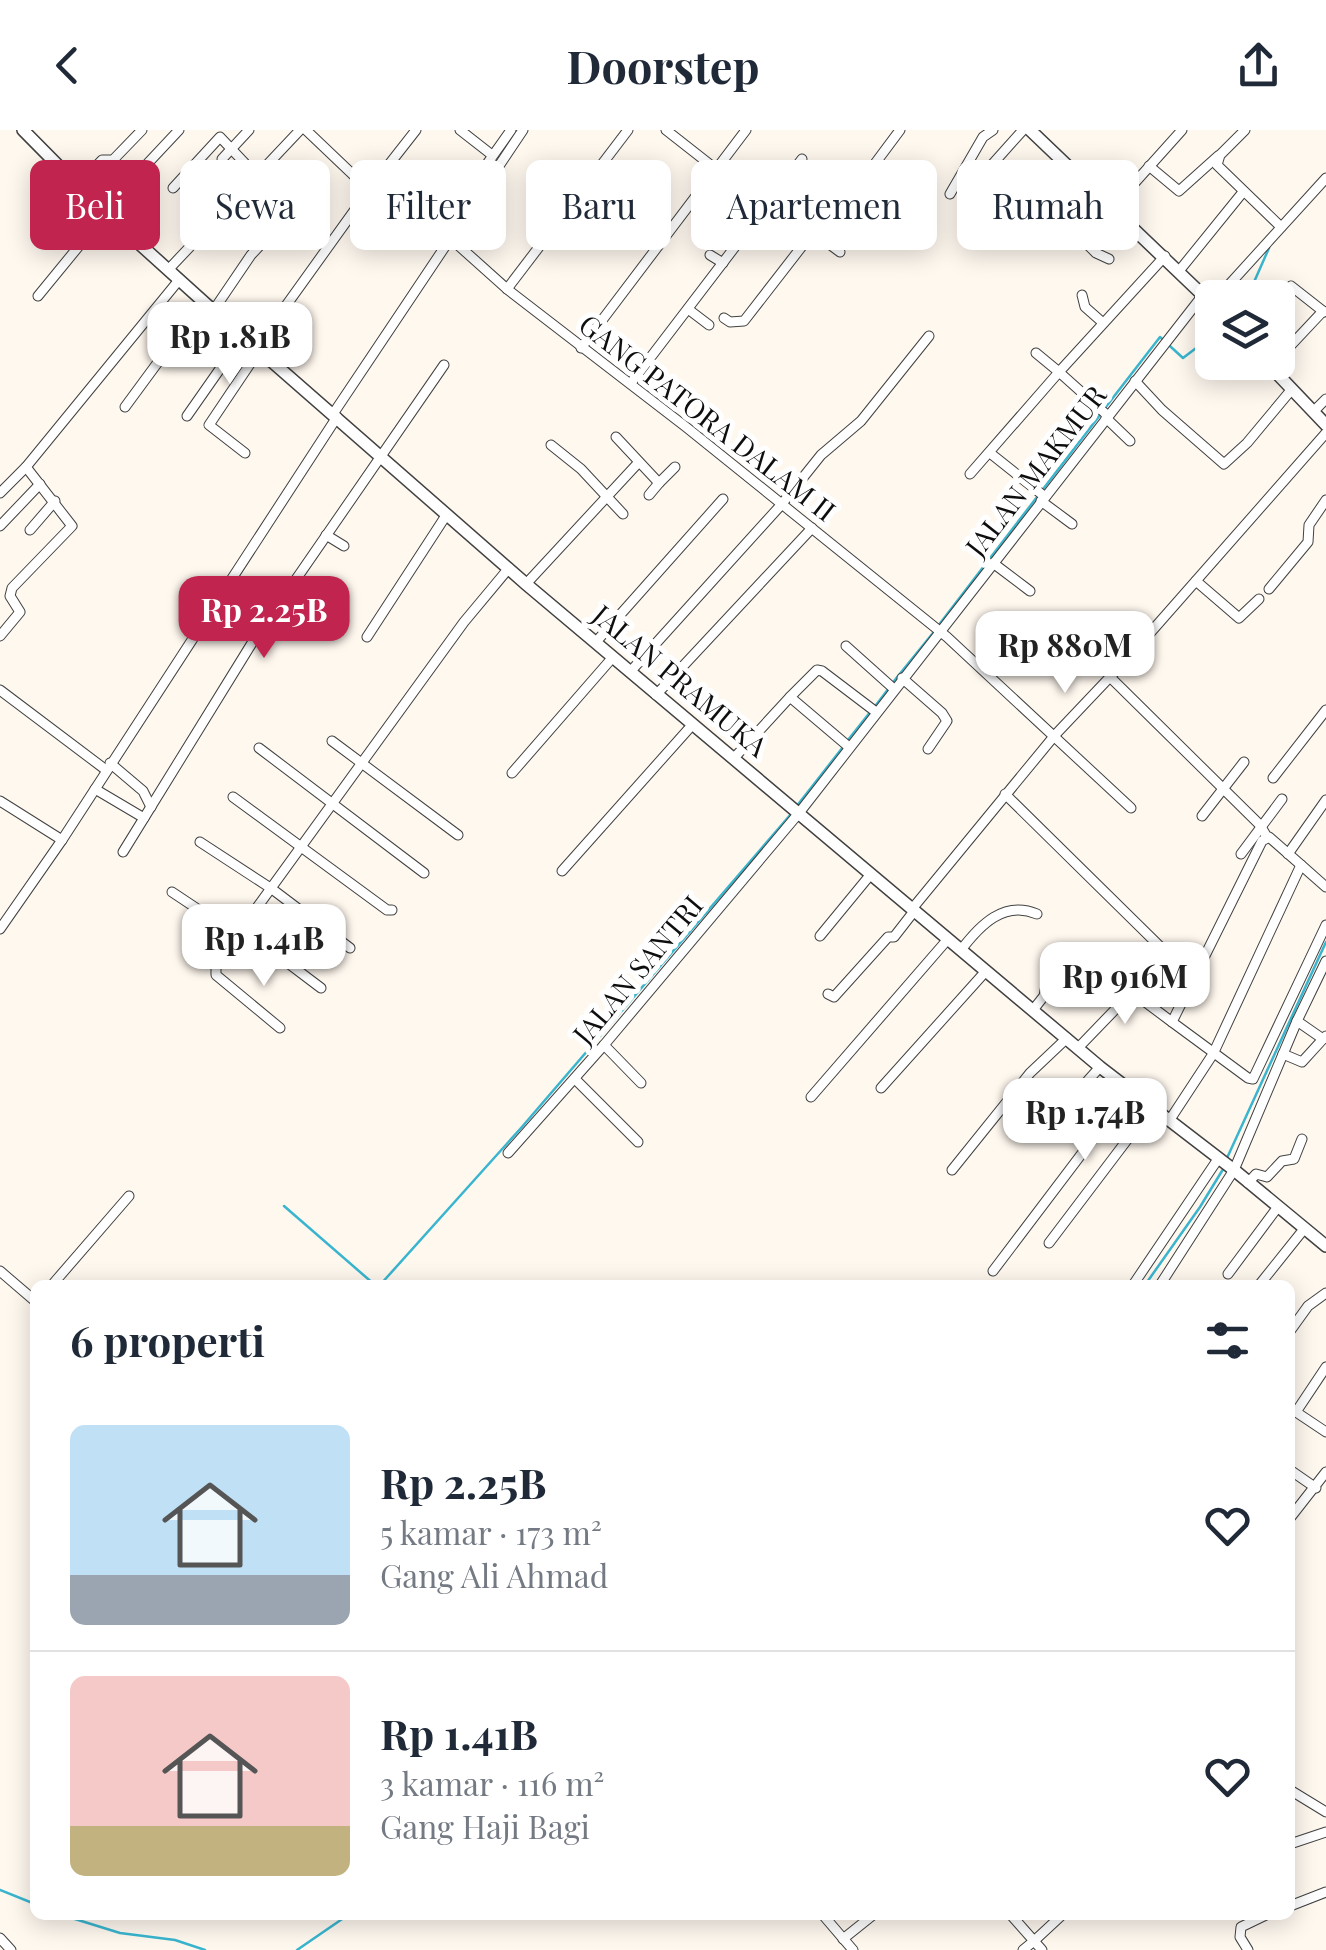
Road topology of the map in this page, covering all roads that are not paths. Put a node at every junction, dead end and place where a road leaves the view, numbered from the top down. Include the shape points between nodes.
1 (23, 130) edge
2 (44, 130) edge
3 (142, 130) edge
4 (180, 130) edge
5 (249, 130) edge
6 (303, 130) edge
7 (416, 130) edge
8 (460, 130) edge
9 (511, 130) edge
10 (522, 130) edge
11 (628, 130) edge
12 (666, 130) edge
13 (746, 130) edge
14 (900, 130) edge
15 (993, 130) edge
16 (1182, 130) edge
17 (1245, 130) edge
18 (1030, 131) edge
19 (35, 140) junction
20 (232, 149) junction
21 (497, 154) junction
22 (1220, 155) junction
23 (222, 159) dead end
24 (54, 160) edge
25 (113, 160) edge
26 (152, 160) edge
27 (242, 160) edge
28 (272, 160) edge
29 (392, 160) edge
30 (494, 160) edge
31 (706, 160) edge
32 (724, 160) edge
33 (876, 160) edge
34 (998, 160) edge
35 (1062, 160) edge
36 (1149, 166) junction
37 (350, 168) edge
38 (1139, 176) edge
39 (1326, 178) edge
40 (173, 188) dead end
41 (1243, 192) junction
42 (950, 194) dead end
43 (691, 205) edge
44 (350, 217) edge
45 (1281, 227) junction
46 (1139, 232) edge
47 (74, 250) edge
48 (146, 250) edge
49 (187, 250) edge
50 (256, 250) edge
51 (441, 250) edge
52 (467, 250) edge
53 (732, 250) edge
54 (799, 250) edge
55 (837, 250) edge
56 (1093, 250) edge
57 (840, 252) dead end
58 (710, 255) dead end
59 (1164, 256) junction
60 (1109, 259) dead end
61 (723, 263) junction
62 (168, 270) junction
63 (1179, 271) junction
64 (179, 280) junction
65 (1231, 280) edge
66 (1195, 285) edge
67 (507, 289) junction
68 (1295, 289) edge
69 (38, 296) dead end
70 (1082, 296) dead end
71 (209, 308) junction
72 (688, 309) junction
73 (1324, 312) edge
74 (1195, 315) edge
75 (724, 318) dead end
76 (1102, 322) junction
77 (710, 326) dead end
78 (244, 336) junction
79 (929, 336) dead end
80 (1295, 340) edge
81 (258, 347) junction
82 (582, 348) junction
83 (1036, 353) dead end
84 (444, 365) dead end
85 (1059, 372) junction
86 (1134, 380) junction
87 (1285, 380) edge
88 (632, 384) junction
89 (1292, 390) junction
90 (1326, 399) edge
91 (125, 408) dead end
92 (1314, 412) junction
93 (1104, 413) junction
94 (335, 415) junction
95 (187, 416) dead end
96 (1326, 425) edge
97 (1326, 433) edge
98 (616, 437) dead end
99 (1130, 441) dead end
100 (551, 445) dead end
101 (245, 453) dead end
102 (990, 453) junction
103 (380, 456) junction
104 (639, 462) junction
105 (26, 467) junction
106 (675, 467) dead end
107 (970, 474) dead end
108 (658, 483) junction
109 (40, 484) junction
110 (0, 493) edge
111 (648, 495) dead end
112 (607, 496) junction
113 (1041, 496) junction
114 (723, 499) dead end
115 (1326, 500) edge
116 (54, 502) junction
117 (781, 504) junction
118 (447, 514) junction
119 (623, 514) dead end
120 (1072, 524) dead end
121 (0, 526) edge
122 (812, 528) junction
123 (30, 530) dead end
124 (326, 535) junction
125 (344, 546) dead end
126 (993, 563) junction
127 (509, 568) junction
128 (1196, 582) junction
129 (526, 584) junction
130 (12, 588) junction
131 (1269, 589) dead end
132 (1030, 592) dead end
133 (0, 598) edge
134 (1259, 600) dead end
135 (936, 629) junction
136 (0, 636) edge
137 (366, 636) dead end
138 (595, 643) junction
139 (846, 646) dead end
140 (613, 657) junction
141 (630, 672) junction
142 (1110, 677) junction
143 (902, 678) junction
144 (892, 686) junction
145 (0, 690) edge
146 (656, 695) junction
147 (790, 697) junction
148 (873, 710) junction
149 (1326, 710) edge
150 (694, 724) junction
151 (1055, 735) junction
152 (332, 741) dead end
153 (847, 745) junction
154 (259, 748) dead end
155 (928, 749) dead end
156 (734, 758) junction
157 (1244, 762) dead end
158 (364, 764) junction
159 (108, 767) junction
160 (512, 774) dead end
161 (1272, 778) dead end
162 (1222, 788) junction
163 (94, 789) junction
164 (1006, 794) junction
165 (234, 797) dead end
166 (1282, 798) dead end
167 (1326, 800) edge
168 (0, 801) edge
169 (334, 804) junction
170 (151, 807) junction
171 (1131, 808) dead end
172 (799, 813) junction
173 (1202, 816) dead end
174 (144, 818) junction
175 (1260, 825) junction
176 (458, 834) dead end
177 (1267, 837) junction
178 (62, 840) junction
179 (200, 842) dead end
180 (303, 847) junction
181 (123, 852) dead end
182 (1241, 854) dead end
183 (1288, 854) junction
184 (1301, 865) junction
185 (562, 871) dead end
186 (424, 874) dead end
187 (871, 874) junction
188 (1326, 887) edge
189 (272, 889) junction
190 (172, 892) dead end
191 (914, 909) junction
192 (392, 910) dead end
193 (1037, 914) dead end
194 (1326, 925) edge
195 (0, 929) edge
196 (240, 932) junction
197 (820, 936) dead end
198 (948, 939) junction
199 (350, 948) dead end
200 (1080, 948) dead end
201 (961, 950) junction
202 (1326, 961) edge
203 (986, 970) junction
204 (1194, 979) junction
205 (320, 988) dead end
206 (828, 994) dead end
207 (1033, 1010) junction
208 (1296, 1021) junction
209 (1172, 1022) junction
210 (280, 1028) dead end
211 (1067, 1038) junction
212 (1325, 1038) edge
213 (604, 1046) junction
214 (1078, 1048) junction
215 (1213, 1054) junction
216 (1283, 1054) junction
217 (1100, 1067) junction
218 (575, 1079) junction
219 (641, 1084) dead end
220 (881, 1088) dead end
221 (1130, 1090) junction
222 (811, 1097) dead end
223 (1152, 1108) junction
224 (1170, 1121) junction
225 (1037, 1137) dead end
226 (1302, 1139) dead end
227 (638, 1142) dead end
228 (508, 1154) dead end
229 (1218, 1159) junction
230 (952, 1170) dead end
231 (1234, 1170) junction
232 (1248, 1183) junction
233 (129, 1196) dead end
234 (1276, 1208) junction
235 (1304, 1229) junction
236 (1048, 1243) dead end
237 (1326, 1246) edge
238 (0, 1271) edge
239 (993, 1271) dead end
240 (1228, 1274) dead end
241 (56, 1280) edge
242 (1135, 1280) edge
243 (1163, 1280) edge
244 (1263, 1280) edge
245 (1326, 1294) edge
246 (30, 1297) edge
247 (1295, 1325) edge
248 (1326, 1367) edge
249 (1326, 1432) edge
250 (1326, 1472) edge
251 (1295, 1473) edge
252 (1316, 1488) junction
253 (1295, 1512) edge
254 (1295, 1793) edge
255 (1326, 1812) edge
256 (1326, 1832) edge
257 (1295, 1842) edge
258 (1326, 1892) edge
259 (1295, 1904) edge
260 (827, 1920) edge
261 (866, 1920) edge
262 (1016, 1920) edge
263 (1057, 1920) edge
264 (1256, 1920) edge
265 (0, 1938) edge
266 (843, 1938) junction
267 (1034, 1941) junction
268 (11, 1950) edge
269 (852, 1950) edge
270 (1023, 1950) edge
271 (1042, 1950) edge
272 (1248, 1950) edge

1 - 19 street, JALAN PRAMUKA
2 - 19 street
3 - 25 street
4 - 26 street
5 - 20 street
6 - 28 street
6 - 37 street
7 - 29 street
8 - 21 street
9 - 21 street
10 - 21 street
11 - 67 street
12 - 31 street
13 - 32 street
14 - 33 street
15 - 42 street via 982,137
16 - 36 street
17 - 22 street
18 - 34 street
18 - 35 street
19 - 24 street, JALAN PRAMUKA
20 - 23 street
20 - 27 street
20 - 40 street via 220,138
21 - 30 street
22 - 36 street via 1179,192
22 - 41 street via 1217,165
36 - 38 street
39 - 45 street, JALAN MAKMUR
41 - 45 street
41 - 63 street
43 - 82 street
44 - 81 street
45 - 65 street, JALAN MAKMUR
46 - 59 street
47 - 69 street
48 - 62 street, JALAN PRAMUKA
49 - 62 street
50 - 71 street
51 - 94 street
52 - 67 street, GANG PATORA DALAM II
53 - 61 street
54 - 75 street via 744,320
55 - 57 street
56 - 60 street
58 - 61 street
59 - 63 street
59 - 76 street
61 - 72 street
62 - 64 street, JALAN PRAMUKA
63 - 66 street
64 - 71 street, JALAN PRAMUKA
64 - 105 street
67 - 82 street, GANG PATORA DALAM II
68 - 73 street
70 - 76 street
71 - 78 street, JALAN PRAMUKA
71 - 91 street
72 - 77 street
72 - 88 street
73 - 80 street
74 - 86 street, JALAN MAKMUR
76 - 85 street
78 - 81 street, JALAN PRAMUKA
78 - 95 street
79 - 117 street via 861,422 821,455
81 - 94 street, JALAN PRAMUKA
81 - 101 street via 209,425
82 - 88 street, GANG PATORA DALAM II
83 - 85 street
84 - 103 street
85 - 93 street
85 - 102 street
86 - 89 street via 1227,463
86 - 93 street, JALAN MAKMUR
87 - 89 street
88 - 117 street, GANG PATORA DALAM II
89 - 92 street
90 - 92 street
92 - 96 street
93 - 99 street
93 - 113 street, JALAN MAKMUR
94 - 103 street, JALAN PRAMUKA
94 - 159 street
97 - 128 street
98 - 104 street
100 - 112 street
102 - 107 street
102 - 113 street
103 - 118 street, JALAN PRAMUKA
103 - 124 street
104 - 108 street
104 - 112 street
105 - 109 street
105 - 110 street
106 - 108 street
108 - 111 street
109 - 116 street
109 - 121 street
112 - 119 street
112 - 129 street
113 - 120 street
113 - 126 street, JALAN MAKMUR
114 - 138 street
115 - 131 street via 1308,542
116 - 123 street
116 - 130 street via 70,530
117 - 122 street, GANG PATORA DALAM II
117 - 141 street
118 - 127 street, JALAN PRAMUKA
118 - 137 street
122 - 135 street, GANG PATORA DALAM II
122 - 146 street
124 - 125 street
124 - 170 street
126 - 132 street
126 - 135 street, JALAN MAKMUR
127 - 129 street, JALAN PRAMUKA
127 - 158 street
128 - 134 street via 1239,618
128 - 142 street
129 - 138 street, JALAN PRAMUKA
130 - 133 street
130 - 136 street via 20,612
135 - 143 street, JALAN MAKMUR
135 - 151 street, GANG PATORA DALAM II
138 - 140 street, JALAN PRAMUKA
139 - 144 street
140 - 141 street, JALAN PRAMUKA
140 - 160 street
141 - 146 street, JALAN PRAMUKA
142 - 151 street
142 - 162 street
143 - 144 street, JALAN MAKMUR
143 - 155 street via 947,721
144 - 148 street, JALAN MAKMUR
145 - 159 street
146 - 150 street, JALAN PRAMUKA
147 - 148 street via 816,670
147 - 153 street
147 - 156 street
148 - 153 street, JALAN MAKMUR
149 - 161 street
150 - 156 street, JALAN PRAMUKA
150 - 185 street
151 - 164 street
151 - 171 street, GANG PATORA DALAM II
152 - 158 street
153 - 172 street, JALAN MAKMUR
154 - 169 street
156 - 172 street, JALAN PRAMUKA
157 - 162 street
158 - 169 street
158 - 176 street
159 - 163 street
159 - 170 street via 142,791
162 - 173 street
162 - 175 street
163 - 174 street
163 - 178 street
164 - 191 street
164 - 204 street
165 - 180 street
166 - 175 street
167 - 183 street
168 - 178 street
169 - 180 street
169 - 186 street
170 - 174 street
172 - 187 street, JALAN PRAMUKA
172 - 213 street, JALAN SANTRI
174 - 181 street
175 - 177 street
175 - 182 street
177 - 183 street
177 - 204 street
178 - 195 street
179 - 189 street
180 - 189 street
180 - 192 street
183 - 184 street
184 - 188 street
184 - 215 street
187 - 191 street, JALAN PRAMUKA
187 - 197 street
189 - 196 street
189 - 199 street
190 - 196 street
191 - 198 street, JALAN PRAMUKA
191 - 206 street via 834,997
193 - 201 street via 1014,908 994,916
194 - 215 street via 1256,1077
196 - 205 street
196 - 210 street via 216,964 216,975
198 - 201 street, JALAN PRAMUKA
198 - 222 street
200 - 207 street via 1048,975
201 - 203 street, JALAN PRAMUKA
202 - 208 street
203 - 207 street, JALAN PRAMUKA
203 - 220 street
204 - 209 street
207 - 211 street, JALAN PRAMUKA
208 - 212 street
208 - 216 street
209 - 214 street via 1132,992
209 - 215 street
211 - 214 street, JALAN PRAMUKA
211 - 230 street
212 - 216 street via 1302,1062
213 - 218 street, JALAN SANTRI
213 - 219 street
214 - 217 street, JALAN PRAMUKA
215 - 224 street
216 - 231 street
217 - 221 street, JALAN PRAMUKA
217 - 225 street
218 - 227 street
218 - 228 street, JALAN SANTRI
221 - 223 street, JALAN PRAMUKA
221 - 239 street
223 - 224 street, JALAN PRAMUKA
223 - 236 street
224 - 229 street, JALAN PRAMUKA
226 - 232 street via 1294,1159
229 - 231 street, JALAN PRAMUKA
229 - 242 street
231 - 232 street, JALAN PRAMUKA
231 - 243 street
232 - 234 street, JALAN PRAMUKA
233 - 241 street
234 - 235 street, JALAN PRAMUKA
234 - 240 street
235 - 237 street, JALAN PRAMUKA
235 - 244 street
238 - 246 street
245 - 247 street
248 - 249 street via 1296,1412
250 - 252 street
251 - 252 street
252 - 253 street
254 - 255 street
256 - 257 street
258 - 259 street
260 - 266 street
261 - 266 street
262 - 267 street
263 - 267 street
264 - 272 street via 1241,1927
265 - 268 street
266 - 269 street
267 - 270 street
267 - 271 street

